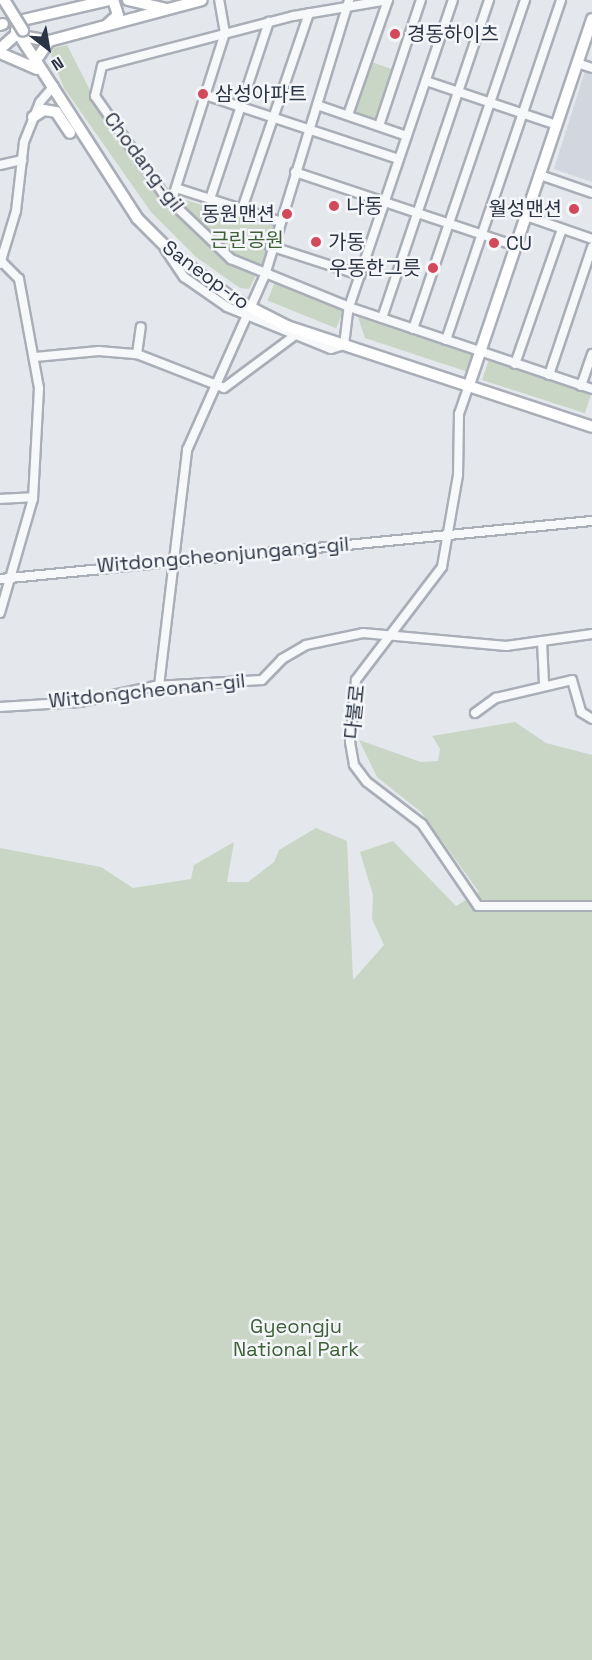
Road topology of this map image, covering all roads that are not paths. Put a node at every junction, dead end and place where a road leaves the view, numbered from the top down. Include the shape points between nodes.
1 (3, 0) edge
2 (112, 0) edge
3 (128, 0) edge
4 (202, 0) edge
5 (219, 0) edge
6 (388, 0) edge
7 (421, 0) edge
8 (453, 0) edge
9 (489, 0) edge
10 (525, 0) edge
11 (561, 0) edge
12 (350, 3) edge
13 (0, 4) edge
14 (167, 9) junction
15 (309, 14) junction
16 (132, 19) junction
17 (592, 19) edge
18 (269, 22) junction
19 (105, 26) junction
20 (21, 30) junction
21 (225, 33) junction
22 (49, 41) junction
23 (0, 51) edge
24 (39, 56) junction
25 (577, 63) junction
26 (592, 68) edge
27 (43, 75) junction
28 (426, 81) junction
29 (54, 86) junction
30 (458, 91) junction
31 (208, 96) junction
32 (490, 102) junction
33 (317, 105) junction
34 (241, 107) junction
35 (523, 114) junction
36 (348, 115) junction
37 (33, 117) junction
38 (274, 118) junction
39 (556, 125) junction
40 (379, 126) junction
41 (309, 129) junction
42 (407, 136) junction
43 (87, 145) junction
44 (399, 159) junction
45 (22, 160) junction
46 (0, 165) edge
47 (295, 172) junction
48 (540, 175) junction
49 (176, 188) junction
50 (592, 193) edge
51 (210, 199) junction
52 (384, 202) junction
53 (171, 203) junction
54 (242, 209) junction
55 (417, 213) junction
56 (526, 216) junction
57 (279, 221) junction
58 (449, 224) junction
59 (562, 229) junction
60 (482, 235) junction
61 (592, 239) edge
62 (270, 246) junction
63 (516, 246) junction
64 (592, 247) edge
65 (1, 263) edge
66 (265, 275) junction
67 (360, 275) junction
68 (349, 307) junction
69 (250, 309) junction
70 (382, 318) junction
71 (141, 327) dead end
72 (413, 329) junction
73 (294, 336) junction
74 (446, 340) junction
75 (344, 342) junction
76 (480, 353) junction
77 (136, 354) junction
78 (592, 354) edge
79 (35, 357) junction
80 (515, 364) junction
81 (549, 375) junction
82 (471, 382) junction
83 (213, 383) junction
84 (581, 386) junction
85 (592, 389) edge
86 (592, 420) edge
87 (592, 427) edge
88 (33, 497) junction
89 (0, 499) edge
90 (592, 521) edge
91 (447, 536) junction
92 (171, 561) junction
93 (15, 574) junction
94 (0, 579) edge
95 (0, 613) edge
96 (592, 634) edge
97 (387, 636) junction
98 (542, 641) junction
99 (544, 683) junction
100 (159, 686) junction
101 (0, 707) edge
102 (475, 713) dead end
103 (592, 719) edge
104 (592, 906) edge

1 - 20 street, Saneop-ro, bridge
2 - 16 street via 129,9
2 - 19 street via 118,15
2 - 20 street
3 - 14 street
4 - 14 street
5 - 21 street
6 - 12 street, Chodang-gil
6 - 36 street, Chodang-gil
7 - 40 street
8 - 28 street
9 - 30 street
10 - 32 street
11 - 35 street
12 - 15 street, Chodang-gil
12 - 33 street
13 - 20 street, Saneop-ro
14 - 16 street
15 - 18 street, Chodang-gil
15 - 38 street
16 - 19 street
17 - 25 street
18 - 21 street, Chodang-gil
18 - 34 street
19 - 22 street
20 - 22 street
20 - 23 street
20 - 24 street, Saneop-ro
20 - 27 street, Saneop-ro
21 - 31 street
21 - 53 street, Chodang-gil via 102,66 94,89 124,142
22 - 24 street
23 - 27 street via 22,58
24 - 29 street, Saneop-ro
25 - 26 street
25 - 39 street
27 - 29 street, Saneop-ro
28 - 30 street
28 - 42 street
29 - 37 street
29 - 43 street, Saneop-ro
29 - 69 street, Saneop-ro via 139,210 192,262
30 - 32 street
30 - 55 street
31 - 34 street
31 - 49 street
32 - 35 street
32 - 58 street
33 - 36 street
33 - 41 street
34 - 38 street
34 - 51 street
35 - 39 street
35 - 60 street
36 - 40 street
37 - 43 street via 44,110 56,112
37 - 45 street
38 - 41 street
38 - 54 street
39 - 48 street
40 - 42 street
41 - 44 street
41 - 47 street
42 - 44 street
43 - 69 street, Saneop-ro via 119,195 164,246
44 - 52 street
45 - 46 street
45 - 65 street via 16,211
47 - 52 street
47 - 57 street
48 - 50 street
48 - 56 street
49 - 51 street
49 - 53 street
51 - 54 street
52 - 55 street
52 - 67 street
53 - 66 street, Chodang-gil via 231,259
54 - 57 street
55 - 58 street
55 - 70 street
56 - 59 street
56 - 63 street
57 - 62 street
58 - 60 street
58 - 72 street
59 - 61 street
59 - 80 street
60 - 63 street
60 - 74 street
62 - 66 street
62 - 67 street
63 - 76 street
64 - 81 street
65 - 79 street via 19,279
66 - 68 street, Chodang-gil
66 - 69 street
67 - 68 street
68 - 70 street, Chodang-gil
68 - 75 street
69 - 73 street
69 - 75 street, Saneop-ro
69 - 83 street
70 - 72 street, Chodang-gil
71 - 77 street
72 - 74 street, Chodang-gil
73 - 75 street via 331,349
73 - 83 street via 226,387
74 - 76 street, Chodang-gil
75 - 82 street, Saneop-ro
76 - 80 street, Chodang-gil
76 - 82 street
77 - 79 street via 99,351
77 - 83 street
78 - 84 street
79 - 88 street via 39,387
80 - 81 street, Chodang-gil
81 - 84 street, Chodang-gil
82 - 86 street, Saneop-ro
82 - 87 street, Saneop-ro
82 - 91 street, 다불로 via 459,414 458,475
83 - 92 street via 187,450
84 - 85 street, Chodang-gil
88 - 89 street
88 - 93 street
90 - 91 street, Witdongcheonjungang-gil
91 - 92 street, Witdongcheonjungang-gil
91 - 97 street, 다불로 via 442,567
92 - 93 street, Witdongcheonjungang-gil
92 - 100 street
93 - 94 street, Witdongcheonjungang-gil
93 - 95 street
96 - 98 street, Witdongcheonan-gil
97 - 98 street, Witdongcheonan-gil via 506,646
97 - 100 street, Witdongcheonan-gil via 363,633 306,645 282,659 262,680
97 - 104 street, 다불로 via 356,680 350,742 354,765 367,782 422,824 478,906
98 - 99 street
99 - 102 street via 496,698
99 - 103 street via 574,681 581,712
100 - 101 street, Witdongcheonan-gil via 80,702

